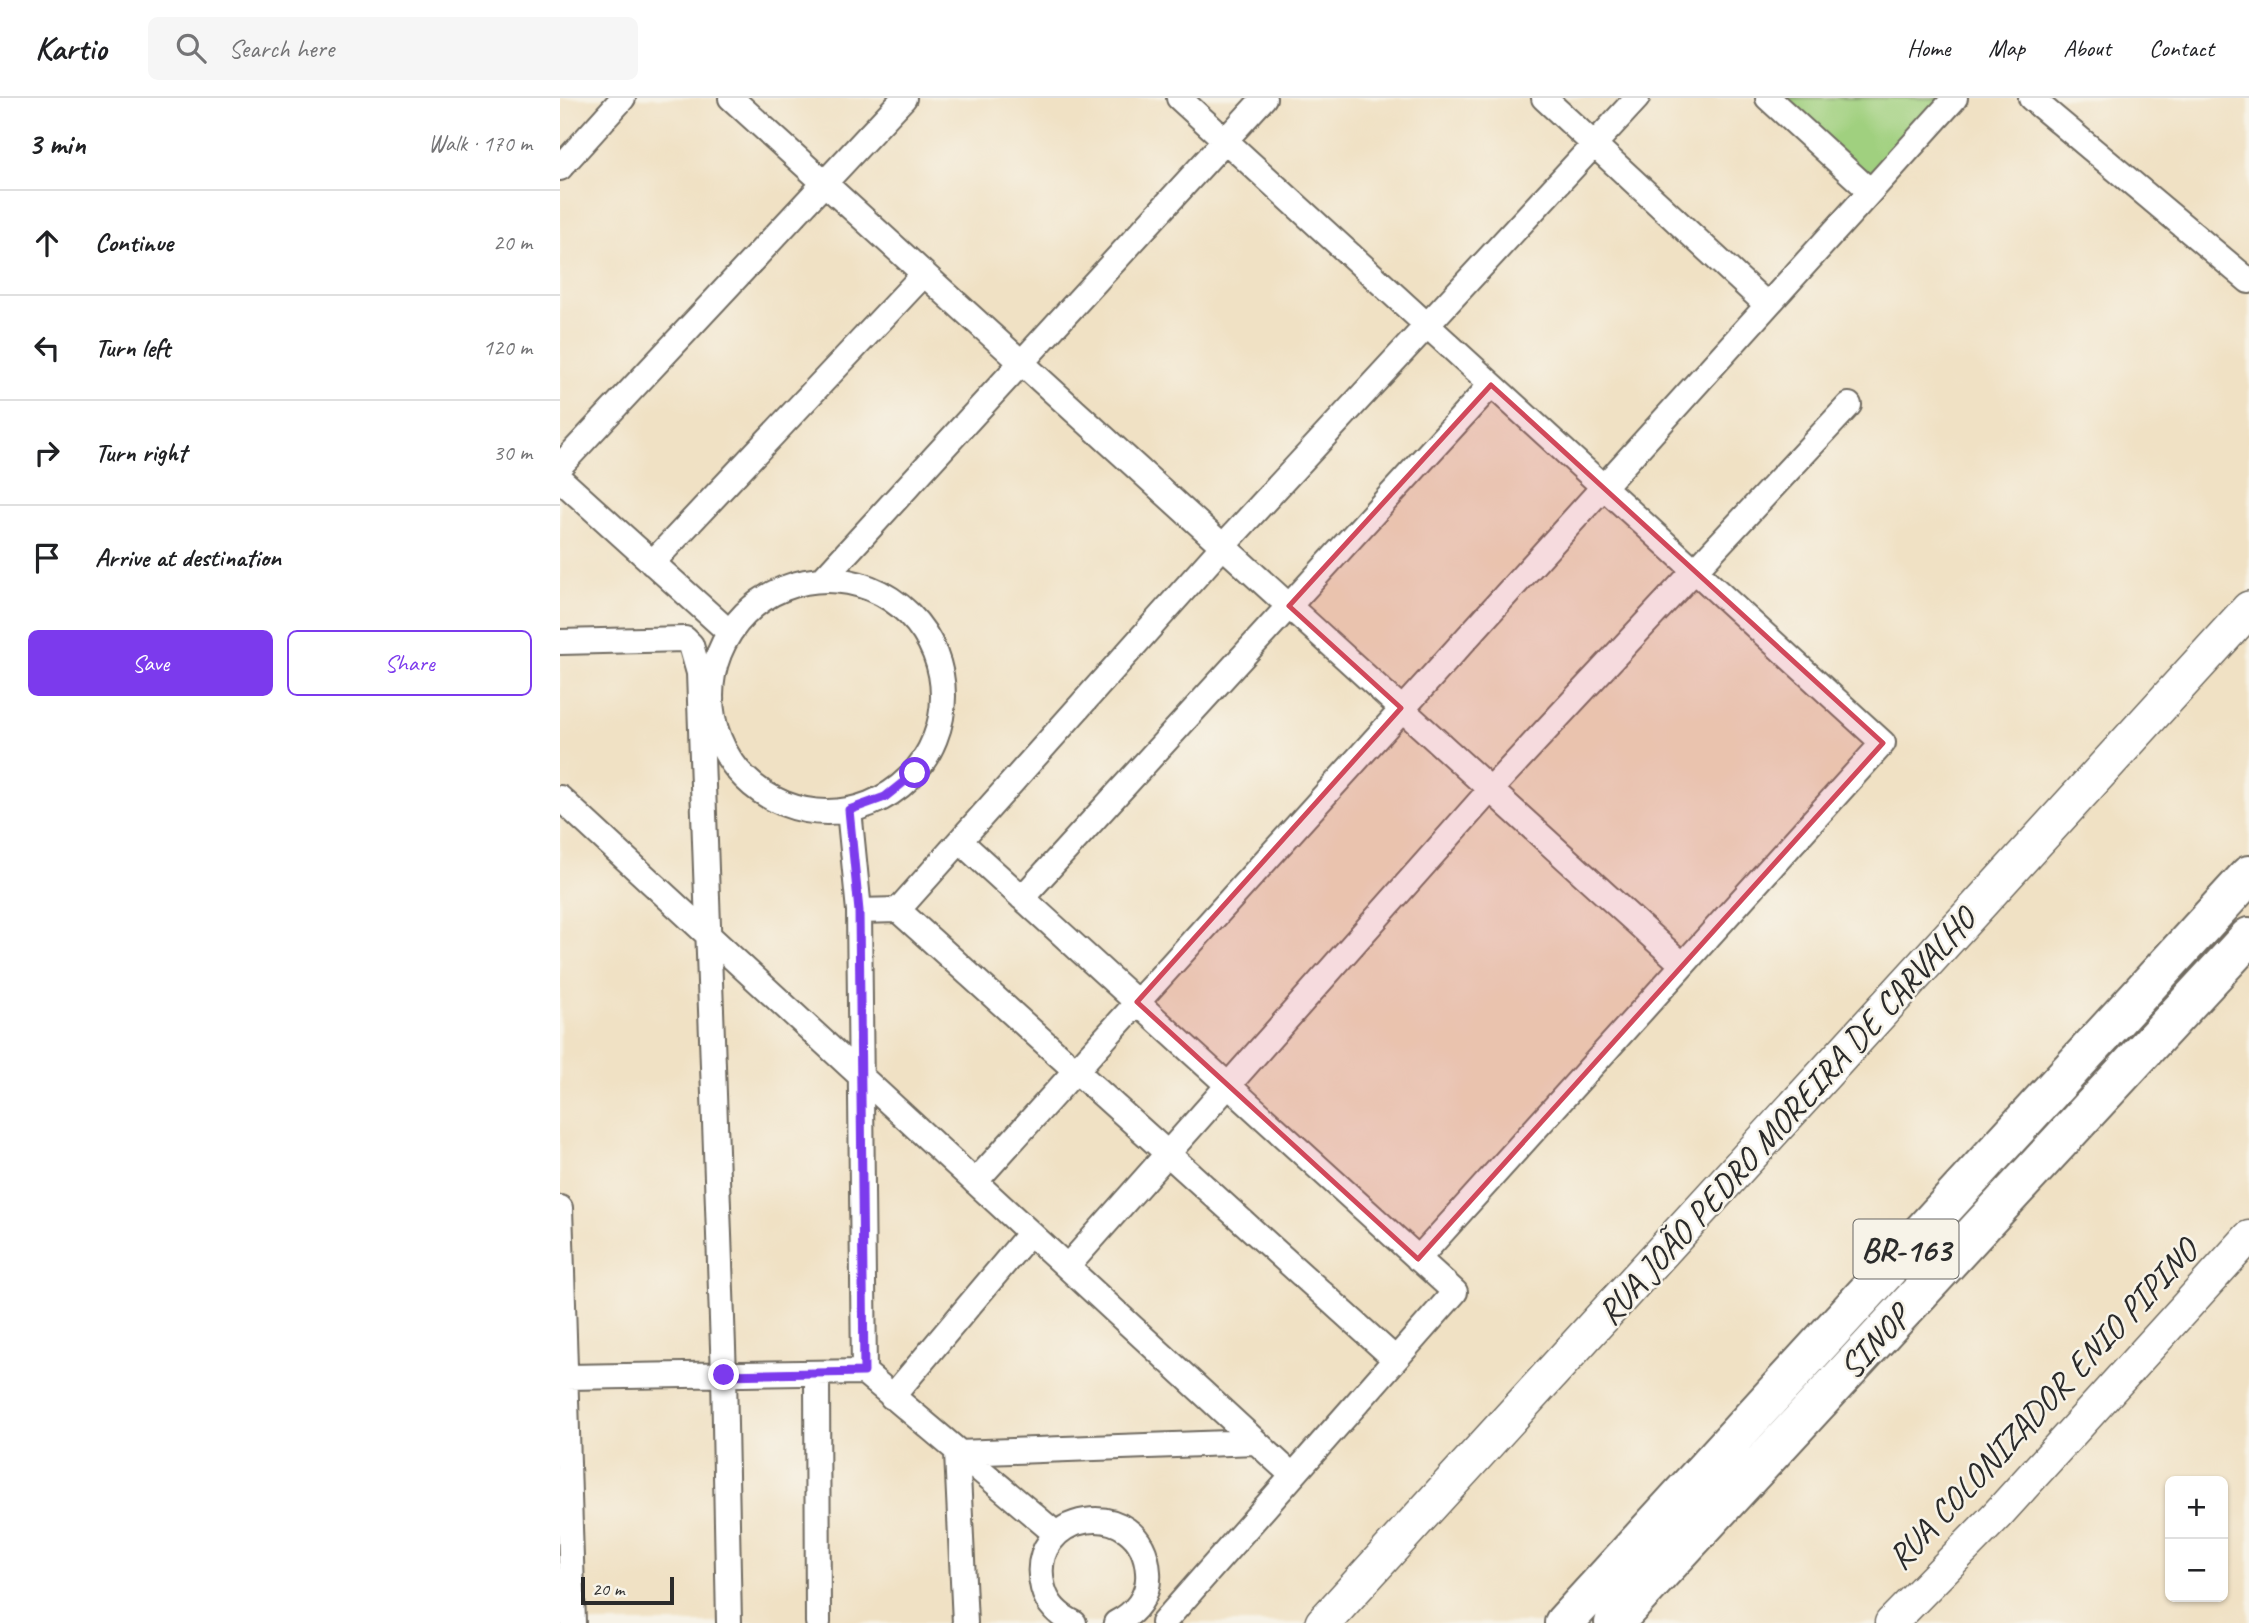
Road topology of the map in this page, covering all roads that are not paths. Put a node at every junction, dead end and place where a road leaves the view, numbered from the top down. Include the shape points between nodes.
1 (623, 98) edge
2 (731, 98) edge
3 (904, 98) edge
4 (1180, 98) edge
5 (1264, 98) edge
6 (1544, 98) edge
7 (1637, 98) edge
8 (1768, 98) edge
9 (1955, 98) edge
10 (2031, 98) edge
11 (1225, 140) junction
12 (1594, 144) junction
13 (560, 168) edge
14 (825, 183) junction
15 (1870, 191) junction
16 (923, 274) junction
17 (2249, 281) edge
18 (1766, 304) junction
19 (1428, 325) junction
20 (1021, 362) junction
21 (1492, 385) junction
22 (1849, 405) dead end
23 (560, 466) edge
24 (560, 478) edge
25 (1603, 485) junction
26 (1223, 546) junction
27 (652, 563) junction
28 (1697, 570) junction
29 (822, 579) junction
30 (1289, 606) junction
31 (2249, 609) edge
32 (729, 632) junction
33 (560, 642) edge
34 (1401, 708) junction
35 (1490, 790) junction
36 (560, 798) edge
37 (849, 810) junction
38 (961, 842) junction
39 (2249, 875) edge
40 (1022, 898) junction
41 (898, 910) junction
42 (859, 911) junction
43 (706, 933) junction
44 (2249, 937) edge
45 (1683, 965) junction
46 (1137, 1002) junction
47 (1076, 1070) junction
48 (863, 1078) junction
49 (1227, 1084) junction
50 (1168, 1153) junction
51 (975, 1182) junction
52 (560, 1208) edge
53 (1030, 1233) junction
54 (2249, 1237) edge
55 (1418, 1259) junction
56 (1067, 1267) junction
57 (1395, 1359) junction
58 (864, 1372) junction
59 (817, 1373) junction
60 (724, 1375) junction
61 (567, 1377) junction
62 (892, 1397) junction
63 (1256, 1442) junction
64 (957, 1453) junction
65 (1292, 1475) junction
66 (1056, 1534) junction
67 (573, 1623) edge
68 (729, 1623) edge
69 (818, 1623) edge
70 (965, 1623) edge
71 (1074, 1623) edge
72 (1115, 1623) edge
73 (1163, 1623) edge
74 (1323, 1623) edge
75 (1564, 1623) edge
76 (1614, 1623) edge
77 (1891, 1623) edge

1 - 13 street
2 - 14 street
3 - 14 street
4 - 11 street
5 - 11 street
6 - 12 street
7 - 12 street
8 - 15 street
9 - 15 street
10 - 17 street
11 - 19 street
11 - 20 street
12 - 18 street
12 - 19 street
14 - 16 street
14 - 23 street
15 - 18 street
16 - 20 street
16 - 27 street
18 - 25 street
19 - 21 street
19 - 26 street
20 - 26 street
20 - 29 street
21 - 25 street
21 - 30 street
22 - 28 street
24 - 27 street
25 - 28 street
25 - 34 street
26 - 30 street
26 - 38 street
27 - 32 street
28 - 35 street
28 - 45 street via 1883,743
29 - 32 street via 785,587 751,606
29 - 37 street via 861,584 895,601 923,629 940,664 944,702 936,740 915,773 885,797
30 - 34 street
30 - 40 street
31 - 74 main road, RUA JOÃO PEDRO MOREIRA DE CARVALHO
32 - 37 street via 712,672 711,709 722,746 744,777 775,800 811,811
33 - 43 street via 676,637 691,645 699,673
34 - 35 street
34 - 46 street
35 - 45 street
35 - 49 street
36 - 43 street
37 - 42 street
38 - 40 street
38 - 41 street
39 - 75 highway, BR-163
40 - 46 street
41 - 42 street
41 - 47 street
42 - 48 street
43 - 48 street
43 - 60 street
44 - 76 highway, SINOP / BR-163
45 - 55 street
46 - 47 street
46 - 49 street
47 - 50 street
47 - 51 street
48 - 51 street
48 - 58 street
49 - 50 street
49 - 55 street
50 - 56 street
50 - 57 street
51 - 53 street
52 - 61 street
53 - 56 street
53 - 62 street
54 - 77 street, RUA COLONIZADOR ENIO PIPINO via 1997,1515
55 - 57 street via 1455,1293
56 - 63 street
57 - 65 street
58 - 59 street
58 - 62 street
59 - 60 street
59 - 69 street
60 - 61 street
60 - 68 street
61 - 67 street
62 - 64 street
63 - 64 street
63 - 65 street
64 - 66 street
64 - 70 street
65 - 73 street
66 - 71 street via 1041,1562 1040,1578 1053,1609
66 - 72 street via 1077,1522 1101,1519 1117,1524 1141,1545 1147,1560 1146,1591 1139,1606

